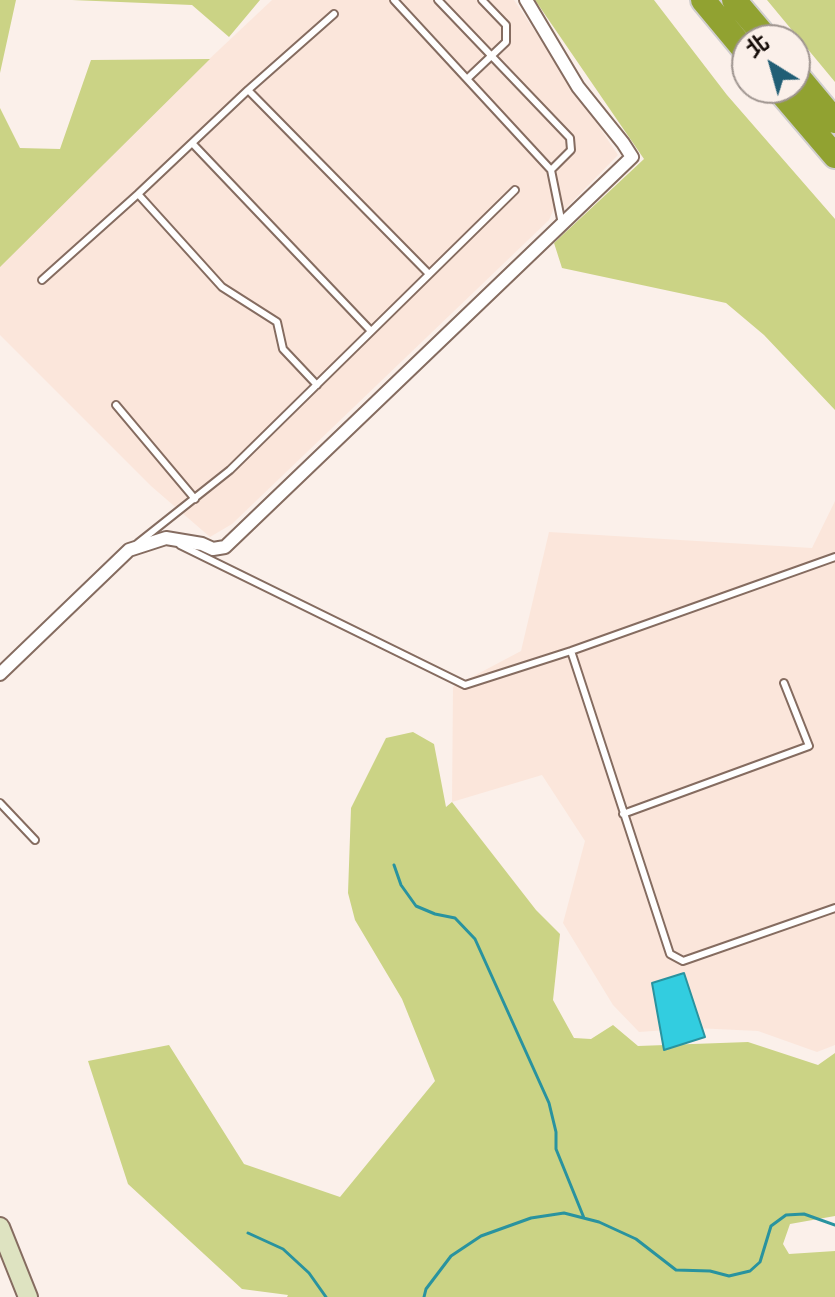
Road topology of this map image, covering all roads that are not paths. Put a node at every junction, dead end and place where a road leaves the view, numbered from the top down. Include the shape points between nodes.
1 (394, 0) edge
2 (438, 0) edge
3 (482, 0) edge
4 (526, 0) edge
5 (703, 0) edge
6 (734, 0) edge
7 (334, 14) dead end
8 (754, 24) edge
9 (731, 34) edge
10 (491, 56) junction
11 (467, 79) junction
12 (248, 90) junction
13 (811, 92) edge
14 (791, 104) edge
15 (835, 121) edge
16 (192, 143) junction
17 (835, 156) edge
18 (551, 170) junction
19 (515, 190) dead end
20 (138, 194) junction
21 (562, 224) junction
22 (429, 274) junction
23 (42, 280) dead end
24 (371, 331) junction
25 (317, 385) junction
26 (116, 405) dead end
27 (195, 499) junction
28 (166, 538) junction
29 (129, 550) junction
30 (835, 557) edge
31 (571, 651) junction
32 (0, 674) edge
33 (784, 683) dead end
34 (0, 803) edge
35 (623, 814) junction
36 (35, 840) dead end
37 (835, 908) edge
38 (0, 1227) edge
39 (28, 1297) edge

1 - 11 lane
2 - 10 lane
3 - 10 lane via 506,25 506,42
4 - 21 street via 578,87 632,157
5 - 9 highway
6 - 8 highway
7 - 12 lane
10 - 11 lane
10 - 18 lane via 570,138 571,150
11 - 18 lane
12 - 16 lane
12 - 22 lane
13 - 15 highway
14 - 17 highway
16 - 20 lane
16 - 24 lane
18 - 21 lane
19 - 22 lane
20 - 23 lane
20 - 25 lane via 222,287 277,322 283,349
21 - 28 street via 225,547
22 - 24 lane
24 - 25 lane
25 - 27 lane
26 - 27 lane
27 - 29 lane
28 - 29 street
28 - 31 lane via 465,685
29 - 32 street
30 - 31 lane
31 - 35 lane
33 - 35 lane via 809,746
34 - 36 lane
35 - 37 lane via 670,954 683,961
38 - 39 street

